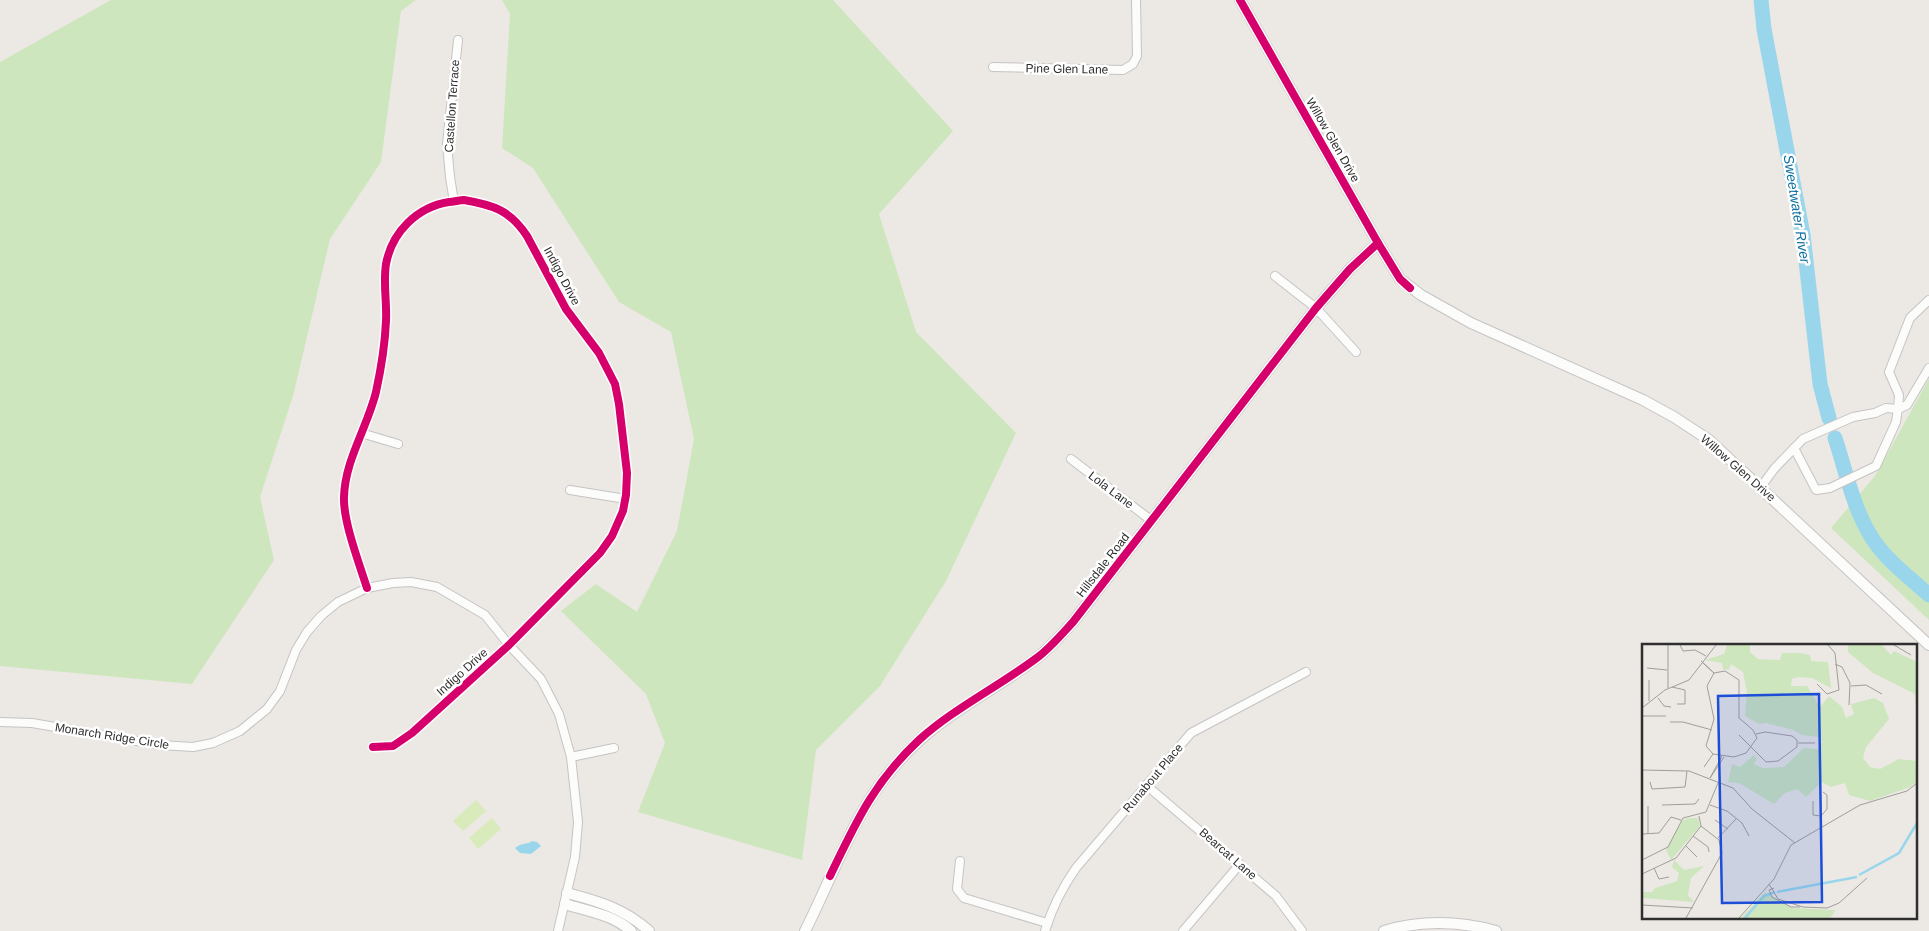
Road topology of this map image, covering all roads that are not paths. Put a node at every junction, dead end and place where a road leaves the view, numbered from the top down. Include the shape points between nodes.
1 (1136, 0) edge
2 (1240, 0) edge
3 (458, 40) dead end
4 (994, 67) dead end
5 (454, 202) junction
6 (1378, 243) junction
7 (1275, 276) dead end
8 (1929, 300) edge
9 (1316, 308) junction
10 (1356, 352) dead end
11 (1929, 368) edge
12 (1898, 409) junction
13 (361, 433) junction
14 (398, 444) dead end
15 (1794, 448) junction
16 (1071, 459) dead end
17 (1761, 487) junction
18 (570, 490) dead end
19 (626, 499) junction
20 (1152, 521) junction
21 (366, 588) junction
22 (509, 645) junction
23 (1929, 645) edge
24 (1306, 672) dead end
25 (0, 722) edge
26 (373, 747) dead end
27 (614, 748) dead end
28 (571, 757) junction
29 (1146, 785) junction
30 (960, 861) dead end
31 (1240, 864) junction
32 (567, 893) junction
33 (565, 904) junction
34 (1046, 927) edge
35 (558, 931) edge
36 (632, 931) edge
37 (649, 931) edge
38 (805, 931) edge
39 (1183, 931) edge
40 (1302, 931) edge
41 (1384, 931) edge
42 (1496, 931) edge

1 - 4 street, Pine Glen Lane via 1137,56 1133,64 1124,70
2 - 6 main road, Willow Glen Drive
3 - 5 street, Castellon Terrace via 447,144
5 - 13 street, Indigo Drive via 437,204 421,212 401,230 391,247 385,274 386,321 382,355 375,394
5 - 19 street, Indigo Drive via 461,200 492,205 522,227 566,309 599,353 615,384 619,404 627,473
6 - 9 main road, Hillsdale Road
6 - 17 main road, Willow Glen Drive via 1400,279 1410,288 1471,323 1674,417 1717,446
7 - 9 street
8 - 12 street via 1910,318 1889,372 1899,395
9 - 10 street
9 - 20 main road, Hillsdale Road
11 - 12 street via 1907,405
12 - 15 street via 1886,408 1853,417 1803,439
12 - 15 street via 1896,422 1876,466 1830,488 1816,490
13 - 14 street
13 - 21 street, Indigo Drive via 345,480 344,500 345,518
15 - 17 street
16 - 20 street, Lola Lane
17 - 23 main road, Willow Glen Drive
18 - 19 street
19 - 22 street, Indigo Drive via 619,522 606,545
20 - 38 main road, Hillsdale Road via 1051,646 930,731 896,763 860,813
21 - 22 street, Monarch Ridge Circle via 402,582 437,587 485,615
21 - 25 street, Monarch Ridge Circle via 338,602 317,620 296,650 274,700 250,725 222,740 193,747 160,745 32,723
22 - 26 street, Indigo Drive via 412,733 393,746
22 - 28 street, Monarch Ridge Circle via 541,679 559,714
24 - 29 street, Runabout Place via 1191,733
27 - 28 street
28 - 32 street, Monarch Ridge Circle via 578,822
29 - 31 street, Bearcat Lane
29 - 34 street, Runabout Place via 1076,868 1063,887
30 - 34 street via 957,889 964,898
31 - 39 street
31 - 40 street, Bearcat Lane via 1276,896
32 - 33 street, Monarch Ridge Circle
32 - 37 main road via 618,909
33 - 35 street, Monarch Ridge Circle
33 - 36 main road via 605,916
41 - 42 main road via 1438,923

